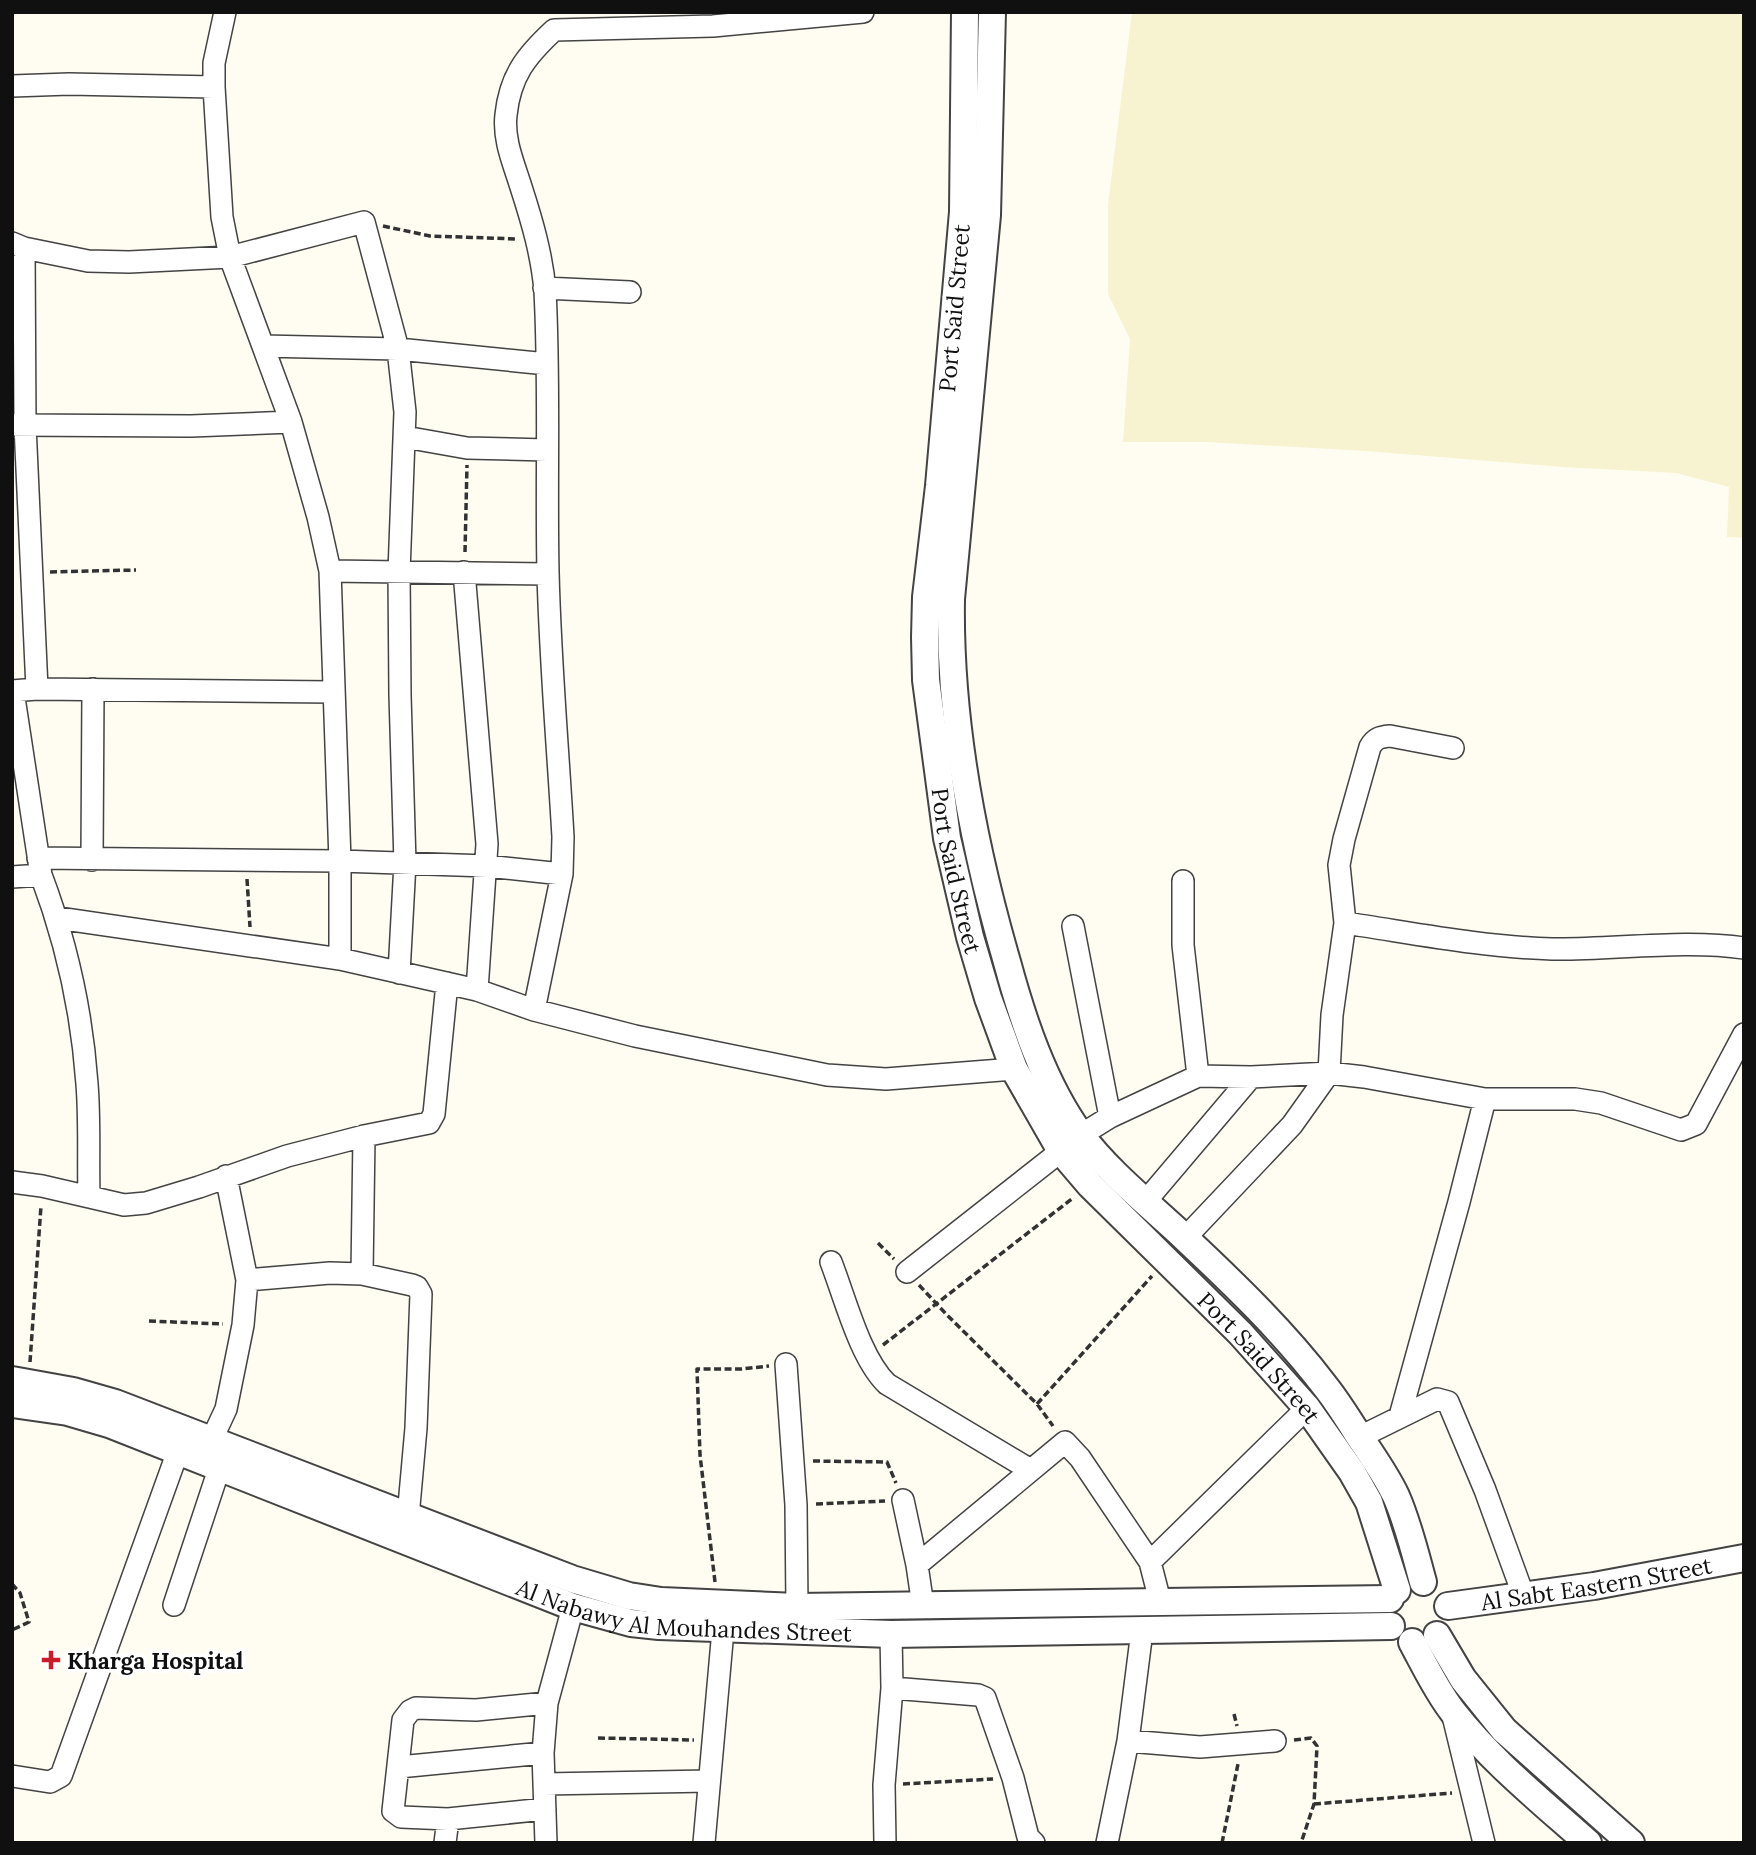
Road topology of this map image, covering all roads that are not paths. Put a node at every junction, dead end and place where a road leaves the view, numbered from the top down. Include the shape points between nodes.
1 (225, 12) edge
2 (863, 12) edge
3 (965, 12) edge
4 (992, 12) edge
5 (712, 19) edge
6 (555, 21) edge
7 (12, 86) edge
8 (214, 87) junction
9 (18, 246) edge
10 (230, 257) junction
11 (544, 288) junction
12 (629, 292) dead end
13 (263, 346) junction
14 (398, 349) junction
15 (547, 364) junction
16 (291, 422) junction
17 (19, 425) edge
18 (405, 437) junction
19 (547, 450) junction
20 (330, 570) junction
21 (399, 572) junction
22 (464, 572) junction
23 (548, 574) junction
24 (37, 689) junction
25 (93, 689) junction
26 (13, 691) edge
27 (333, 692) junction
28 (1454, 748) dead end
29 (92, 860) junction
30 (340, 861) junction
31 (405, 863) junction
32 (487, 866) junction
33 (39, 867) junction
34 (562, 874) junction
35 (12, 877) edge
36 (1183, 881) dead end
37 (58, 918) junction
38 (1345, 923) junction
39 (1073, 926) dead end
40 (1744, 948) edge
41 (341, 959) junction
42 (399, 973) junction
43 (447, 983) junction
44 (477, 990) junction
45 (1015, 991) junction
46 (988, 998) junction
47 (534, 1010) junction
48 (1744, 1034) edge
49 (1014, 1069) junction
50 (1329, 1073) junction
51 (1198, 1076) junction
52 (1251, 1077) junction
53 (1485, 1099) junction
54 (1110, 1117) junction
55 (364, 1136) junction
56 (1071, 1143) junction
57 (226, 1177) junction
58 (12, 1182) edge
59 (89, 1197) junction
60 (1145, 1202) junction
61 (1185, 1238) junction
62 (831, 1262) dead end
63 (907, 1272) dead end
64 (362, 1274) junction
65 (247, 1280) junction
66 (786, 1364) road end
67 (21, 1381) edge
68 (12, 1404) edge
69 (1307, 1408) junction
70 (1400, 1416) junction
71 (1360, 1437) junction
72 (212, 1439) junction
73 (178, 1451) junction
74 (219, 1469) junction
75 (1029, 1469) junction
76 (903, 1500) road end
77 (408, 1517) junction
78 (1744, 1558) edge
79 (1150, 1562) junction
80 (917, 1565) junction
81 (1423, 1582) junction
82 (1394, 1595) junction
83 (1524, 1597) junction
84 (1160, 1601) junction
85 (174, 1605) dead end
86 (923, 1606) junction
87 (1448, 1606) junction
88 (573, 1607) junction
89 (797, 1607) junction
90 (721, 1617) junction
91 (1391, 1626) junction
92 (1142, 1631) junction
93 (891, 1634) junction
94 (1425, 1638) junction
95 (892, 1688) junction
96 (547, 1703) junction
97 (1451, 1710) junction
98 (1128, 1741) junction
99 (1275, 1741) road end
100 (542, 1754) junction
101 (399, 1767) junction
102 (12, 1776) edge
103 (709, 1782) junction
104 (544, 1784) junction
105 (545, 1810) junction
106 (448, 1819) junction
107 (445, 1843) edge
108 (545, 1843) edge
109 (704, 1843) edge
110 (885, 1843) edge
111 (1034, 1843) edge
112 (1107, 1843) edge
113 (1485, 1843) edge
114 (1588, 1843) edge
115 (1631, 1843) edge

1 - 8 street
2 - 5 street
3 - 46 street, Port Said Street via 963,212 926,597 926,680 947,838
4 - 45 street, Port Said Street via 987,215 951,638 960,745 975,833
5 - 6 street
6 - 11 street via 517,75 505,117 506,140 537,240
7 - 8 street
8 - 10 street via 222,217
9 - 10 street via 88,261
9 - 17 street
10 - 13 street
10 - 14 street via 364,222
11 - 12 street
11 - 15 street
13 - 14 street
13 - 16 street
14 - 15 street
14 - 18 street
15 - 19 street
16 - 17 street
16 - 20 street
17 - 24 street
18 - 19 street via 467,448
18 - 21 street
19 - 23 street
20 - 21 street
20 - 27 street
21 - 22 street
21 - 31 street
22 - 23 street
22 - 32 street
23 - 34 street
24 - 25 street
24 - 26 street
25 - 27 street
25 - 29 street
26 - 33 street
27 - 30 street
28 - 38 street via 1390,736 1373,741 1339,865
29 - 30 street
29 - 33 street
30 - 31 street
30 - 41 street
31 - 32 street
31 - 42 street
32 - 34 street
32 - 44 street
33 - 35 street
33 - 37 street
34 - 47 street
36 - 51 street via 1183,945
37 - 41 street
37 - 59 street via 85,1056
38 - 40 street via 1550,948
38 - 50 street
39 - 54 street
41 - 42 street
42 - 43 street
43 - 44 street
43 - 55 street via 434,1118 414,1127
44 - 47 street
45 - 46 street
45 - 56 street, Port Said Street via 1042,1066 1063,1107
46 - 49 street, Port Said Street
47 - 49 street via 827,1076 886,1079
48 - 53 street via 1696,1124 1689,1128 1681,1130 1575,1099
49 - 56 street, Port Said Street
50 - 52 street
50 - 53 street
50 - 61 street via 1292,1125
51 - 52 street
51 - 54 street
52 - 60 street
53 - 70 street
54 - 56 street
55 - 57 street
55 - 64 street
56 - 60 street, Port Said Street
56 - 63 street
56 - 69 street, Port Said Street via 1090,1185 1240,1333
57 - 59 street via 146,1203 124,1205
57 - 65 street
58 - 59 street
60 - 61 street, Port Said Street
61 - 71 street, Port Said Street via 1295,1349
62 - 75 street via 878,1375
64 - 65 street
64 - 77 street via 412,1285 421,1294
65 - 72 street via 226,1409
66 - 89 street via 796,1505
67 - 72 street, Al Nabawy Al Mouhandes Street via 116,1403
68 - 73 street, Al Nabawy Al Mouhandes Street via 68,1412
69 - 79 street
69 - 82 street, Port Said Street via 1369,1502
70 - 71 street
70 - 83 street via 1437,1399 1448,1402
71 - 81 street, Port Said Street via 1396,1496
72 - 77 street, Al Nabawy Al Mouhandes Street
73 - 74 street, Al Nabawy Al Mouhandes Street
73 - 102 street via 61,1776 50,1782
74 - 85 street
74 - 88 street, Al Nabawy Al Mouhandes Street
75 - 79 street via 1065,1442
75 - 80 street
76 - 80 street
77 - 90 street, Al Nabawy Al Mouhandes Street via 600,1589
78 - 83 street, Al Sabt Eastern Street
79 - 84 street
80 - 86 street
81 - 82 street via 1409,1583
81 - 87 street via 1443,1595
82 - 84 street, Al Nabawy Al Mouhandes Street
82 - 91 street via 1388,1617
83 - 87 street, Al Sabt Eastern Street
84 - 86 street, Al Nabawy Al Mouhandes Street
86 - 89 street, Al Nabawy Al Mouhandes Street
87 - 94 street via 1444,1627
88 - 90 street, Al Nabawy Al Mouhandes Street via 631,1623
88 - 96 street
89 - 90 street, Al Nabawy Al Mouhandes Street
90 - 93 street, Al Nabawy Al Mouhandes Street
90 - 103 street
91 - 92 street, Al Nabawy Al Mouhandes Street
91 - 94 street via 1404,1639
92 - 93 street, Al Nabawy Al Mouhandes Street
92 - 98 street
93 - 95 street
94 - 97 street via 1434,1684
94 - 115 street via 1504,1730
95 - 110 street via 884,1785
95 - 111 street via 983,1697 1013,1778 1028,1837
96 - 100 street
96 - 101 street via 410,1710 403,1720
97 - 113 street
97 - 114 street via 1510,1774
98 - 99 street via 1177,1747
98 - 112 street
100 - 101 street
100 - 104 street
101 - 106 street via 394,1813
103 - 104 street
103 - 109 street
104 - 105 street
105 - 106 street
105 - 108 street
106 - 107 street

